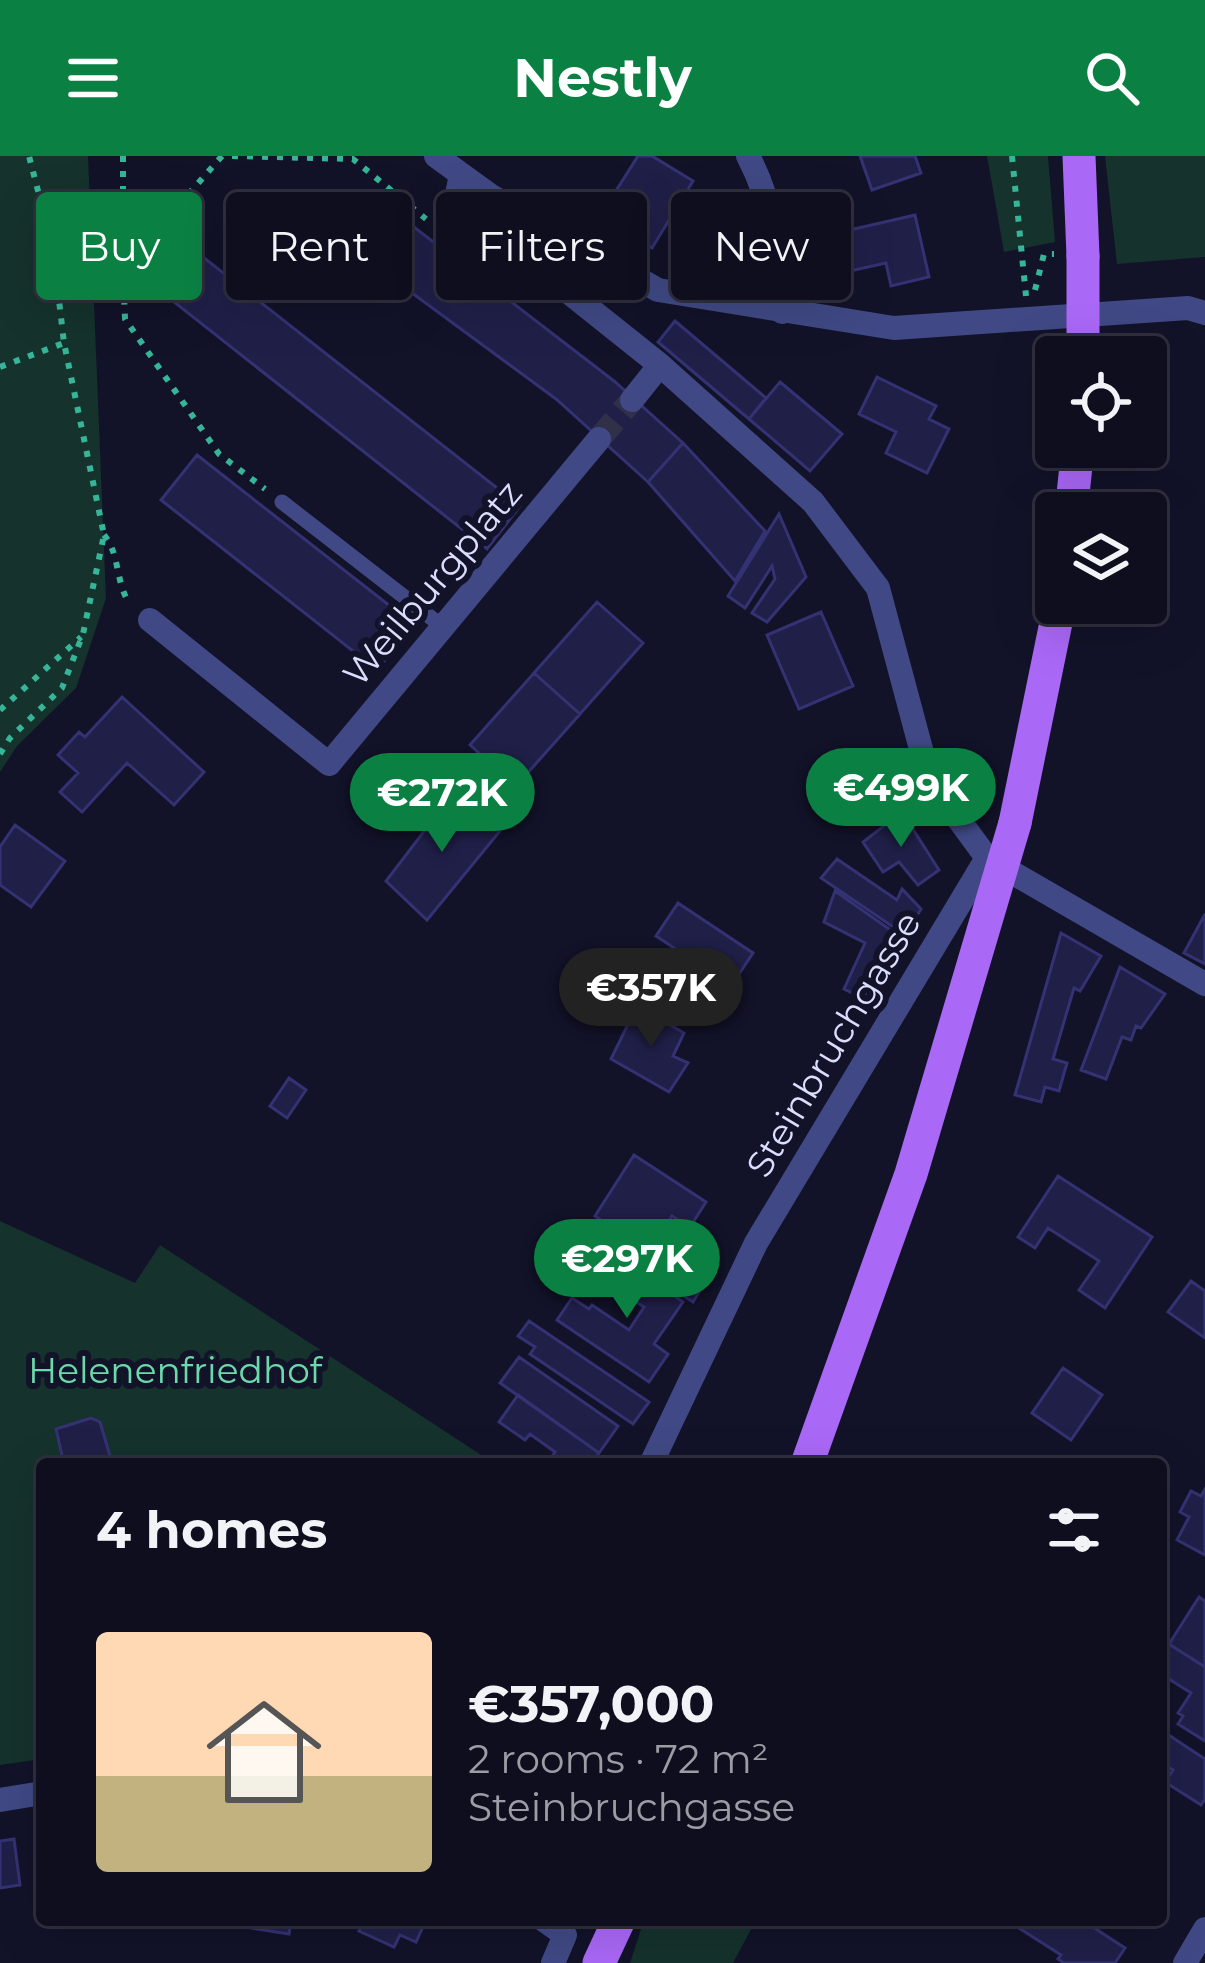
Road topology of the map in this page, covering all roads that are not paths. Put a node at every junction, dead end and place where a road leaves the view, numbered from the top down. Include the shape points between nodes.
1 (436, 156) edge
2 (748, 156) edge
3 (1079, 156) edge
4 (457, 172) junction
5 (453, 192) edge
6 (485, 192) edge
7 (647, 284) edge
8 (578, 300) edge
9 (782, 312) junction
10 (1205, 313) edge
11 (1080, 336) edge
12 (660, 365) junction
13 (632, 400) tunnel mouth
14 (599, 439) tunnel mouth
15 (282, 502) road end
16 (141, 613) road end
17 (1056, 624) edge
18 (443, 627) junction
19 (987, 858) junction
20 (1205, 983) edge
21 (654, 1458) edge
22 (809, 1458) edge
23 (36, 1794) edge
24 (0, 1800) edge
25 (552, 1926) edge
26 (616, 1926) edge
27 (1205, 1929) edge
28 (553, 1963) edge
29 (599, 1963) edge
30 (1185, 1963) edge

1 - 4 street
2 - 9 street via 769,197
3 - 11 main road, bridge via 1070,255
4 - 5 lane
4 - 6 street
7 - 9 street
8 - 12 street
9 - 10 street via 894,328
12 - 13 street
12 - 19 street via 813,502 878,588 929,779
14 - 18 street, Weilburgplatz
15 - 18 lane
16 - 18 street, Weilburgplatz via 329,764
17 - 22 main road, bridge via 989,920 911,1174
19 - 20 street
19 - 21 street, Steinbruchgasse via 756,1243
23 - 24 street
25 - 28 street via 565,1935
26 - 29 main road
27 - 30 street

